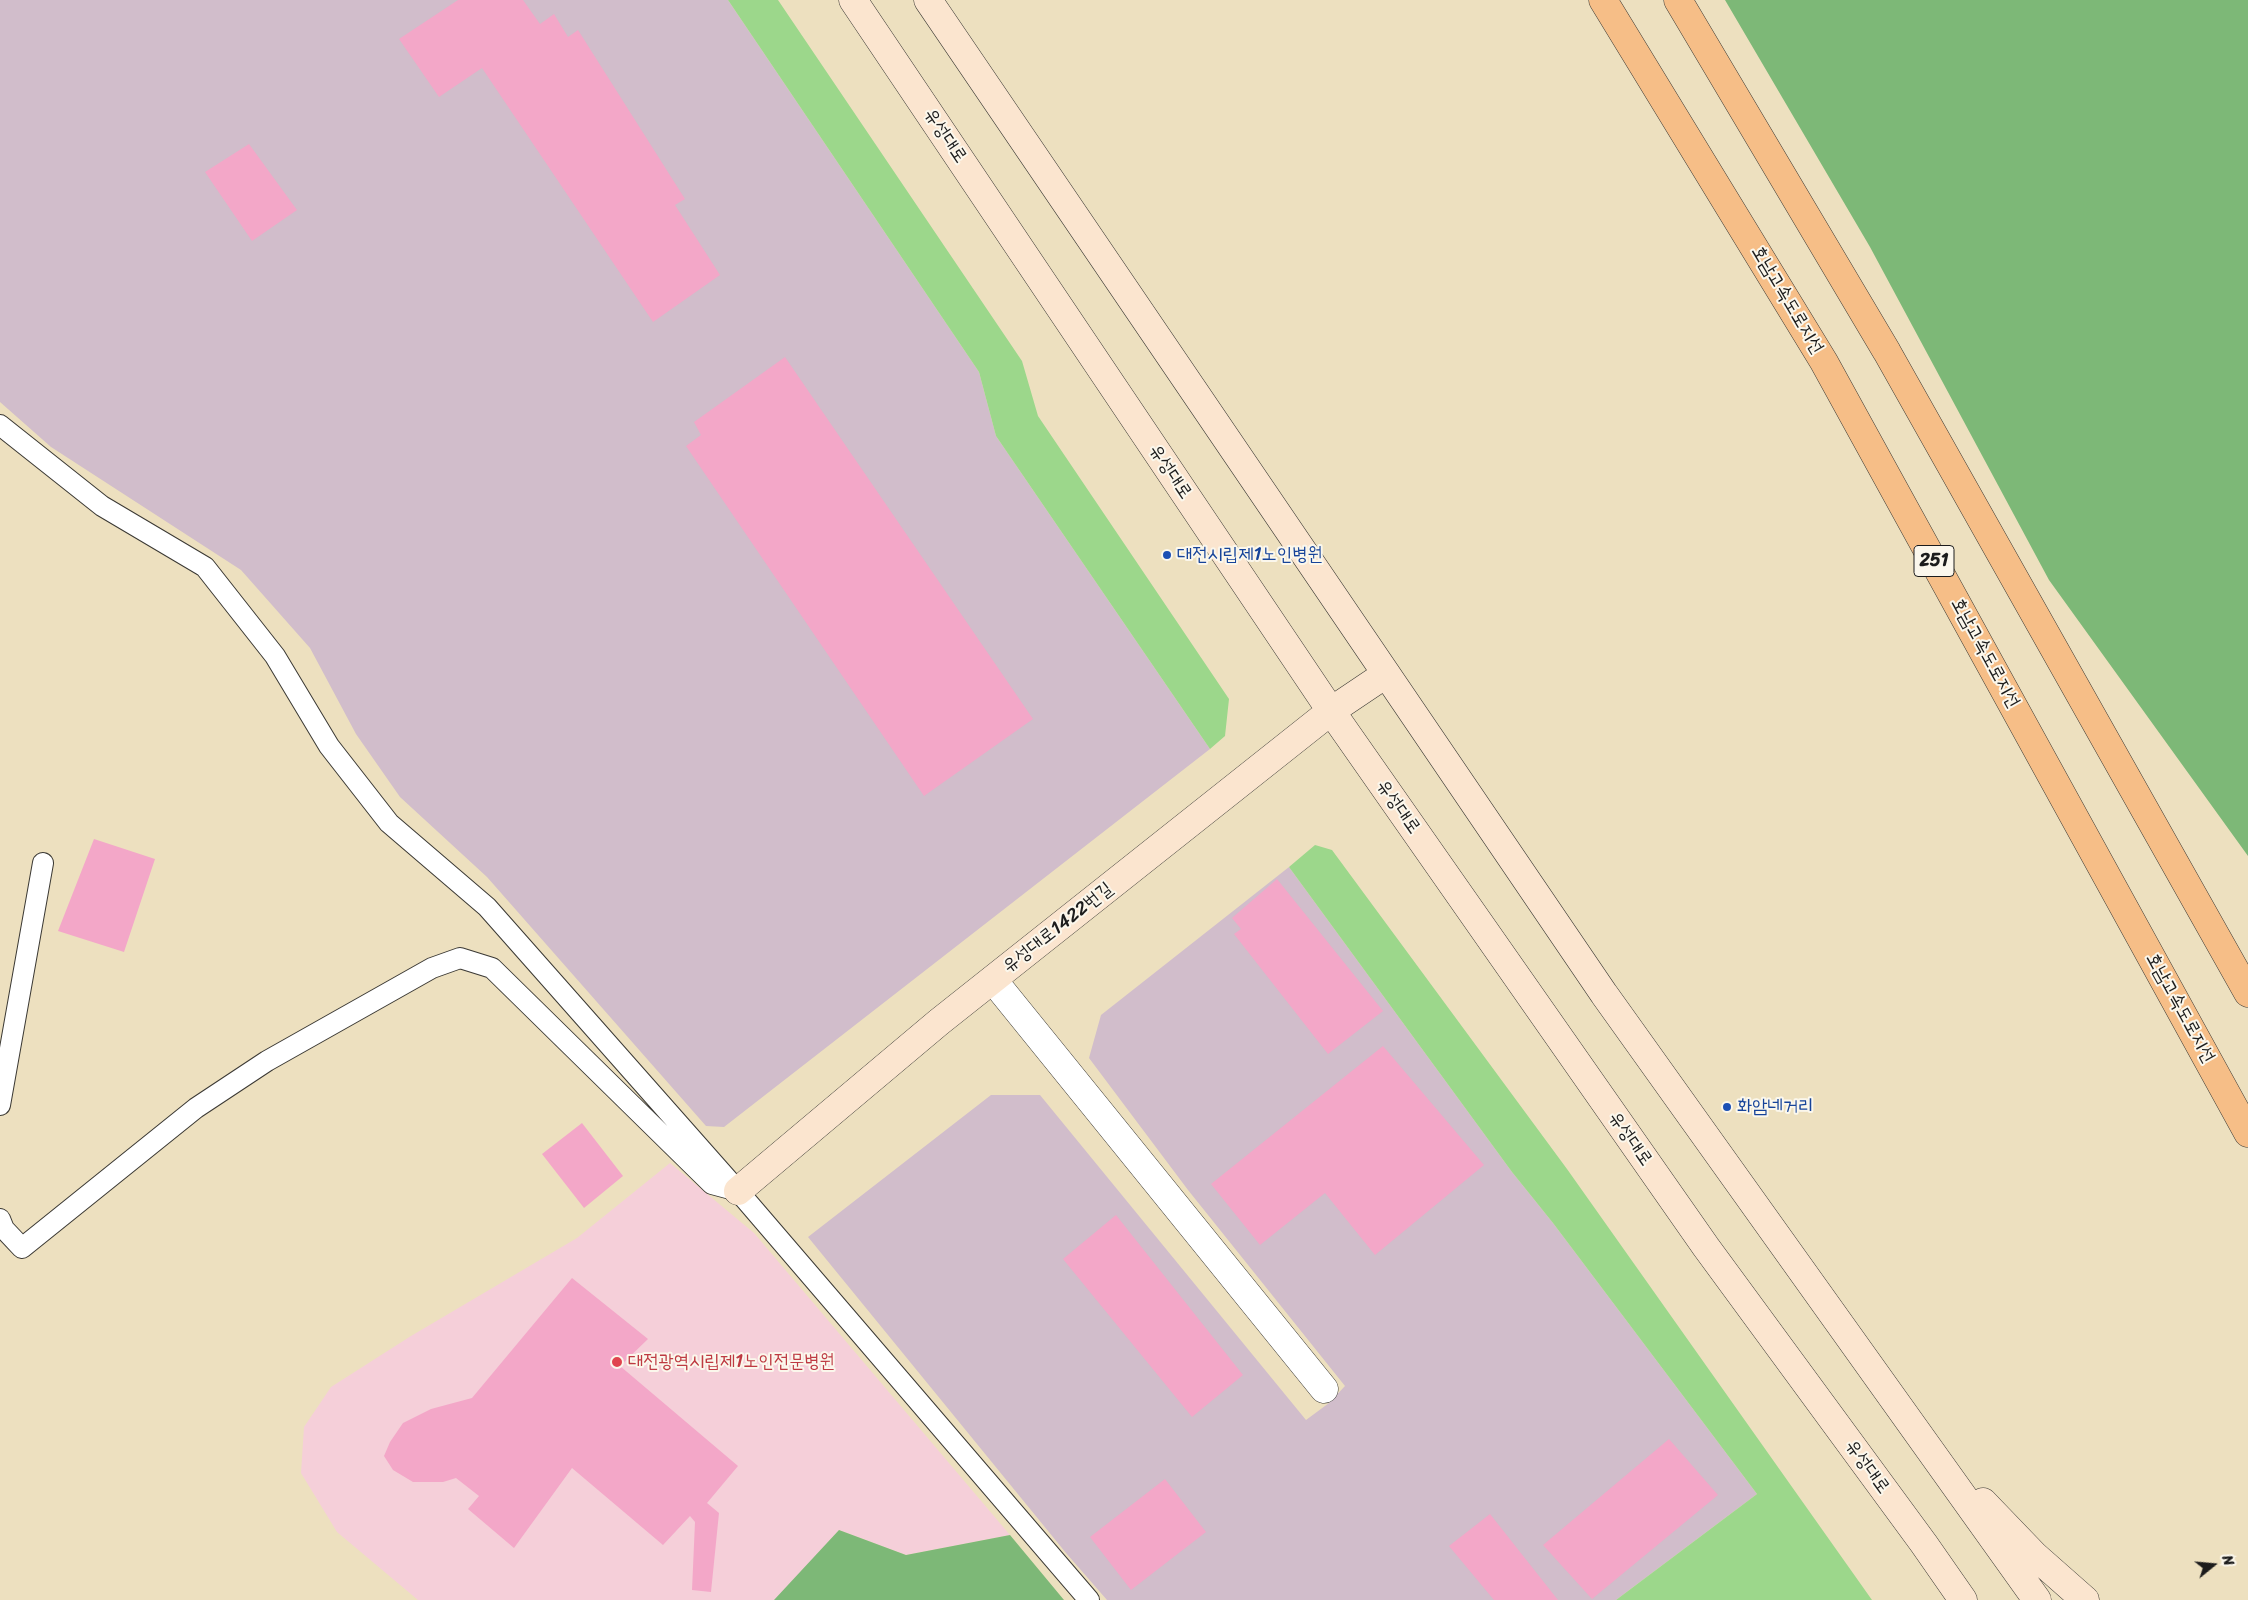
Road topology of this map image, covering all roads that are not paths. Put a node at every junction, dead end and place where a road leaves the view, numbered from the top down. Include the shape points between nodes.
1 (853, 0) edge
2 (928, 0) edge
3 (1603, 0) edge
4 (1678, 0) edge
5 (0, 425) edge
6 (1386, 674) junction
7 (1331, 712) junction
8 (44, 863) dead end
9 (993, 980) junction
10 (2248, 993) edge
11 (0, 1105) edge
12 (2248, 1133) edge
13 (738, 1191) junction
14 (0, 1219) edge
15 (1324, 1389) dead end
16 (1917, 1434) junction
17 (1924, 1544) junction
18 (1089, 1600) edge
19 (1948, 1600) edge
20 (1963, 1600) edge
21 (2037, 1600) edge
22 (2085, 1600) edge

1 - 7 main road, 유성대로
2 - 6 main road
3 - 12 highway, 호남고속도로지선 / 251 via 1824,362
4 - 10 highway via 1887,352
5 - 13 lane via 102,506 205,567 276,656 329,746 389,823 487,907
6 - 7 main road, 유성대로1422번길
6 - 16 main road via 1604,994
7 - 9 main road, 유성대로1422번길
7 - 17 main road, 유성대로 via 1706,1247
8 - 11 lane
9 - 13 main road, 유성대로1422번길
9 - 15 street
13 - 14 lane via 712,1184 492,968 460,958 432,968 259,1066 196,1108 22,1248 4,1229
13 - 18 lane
16 - 21 main road
16 - 22 main road via 2034,1555
17 - 19 main road
17 - 20 main road, 유성대로

